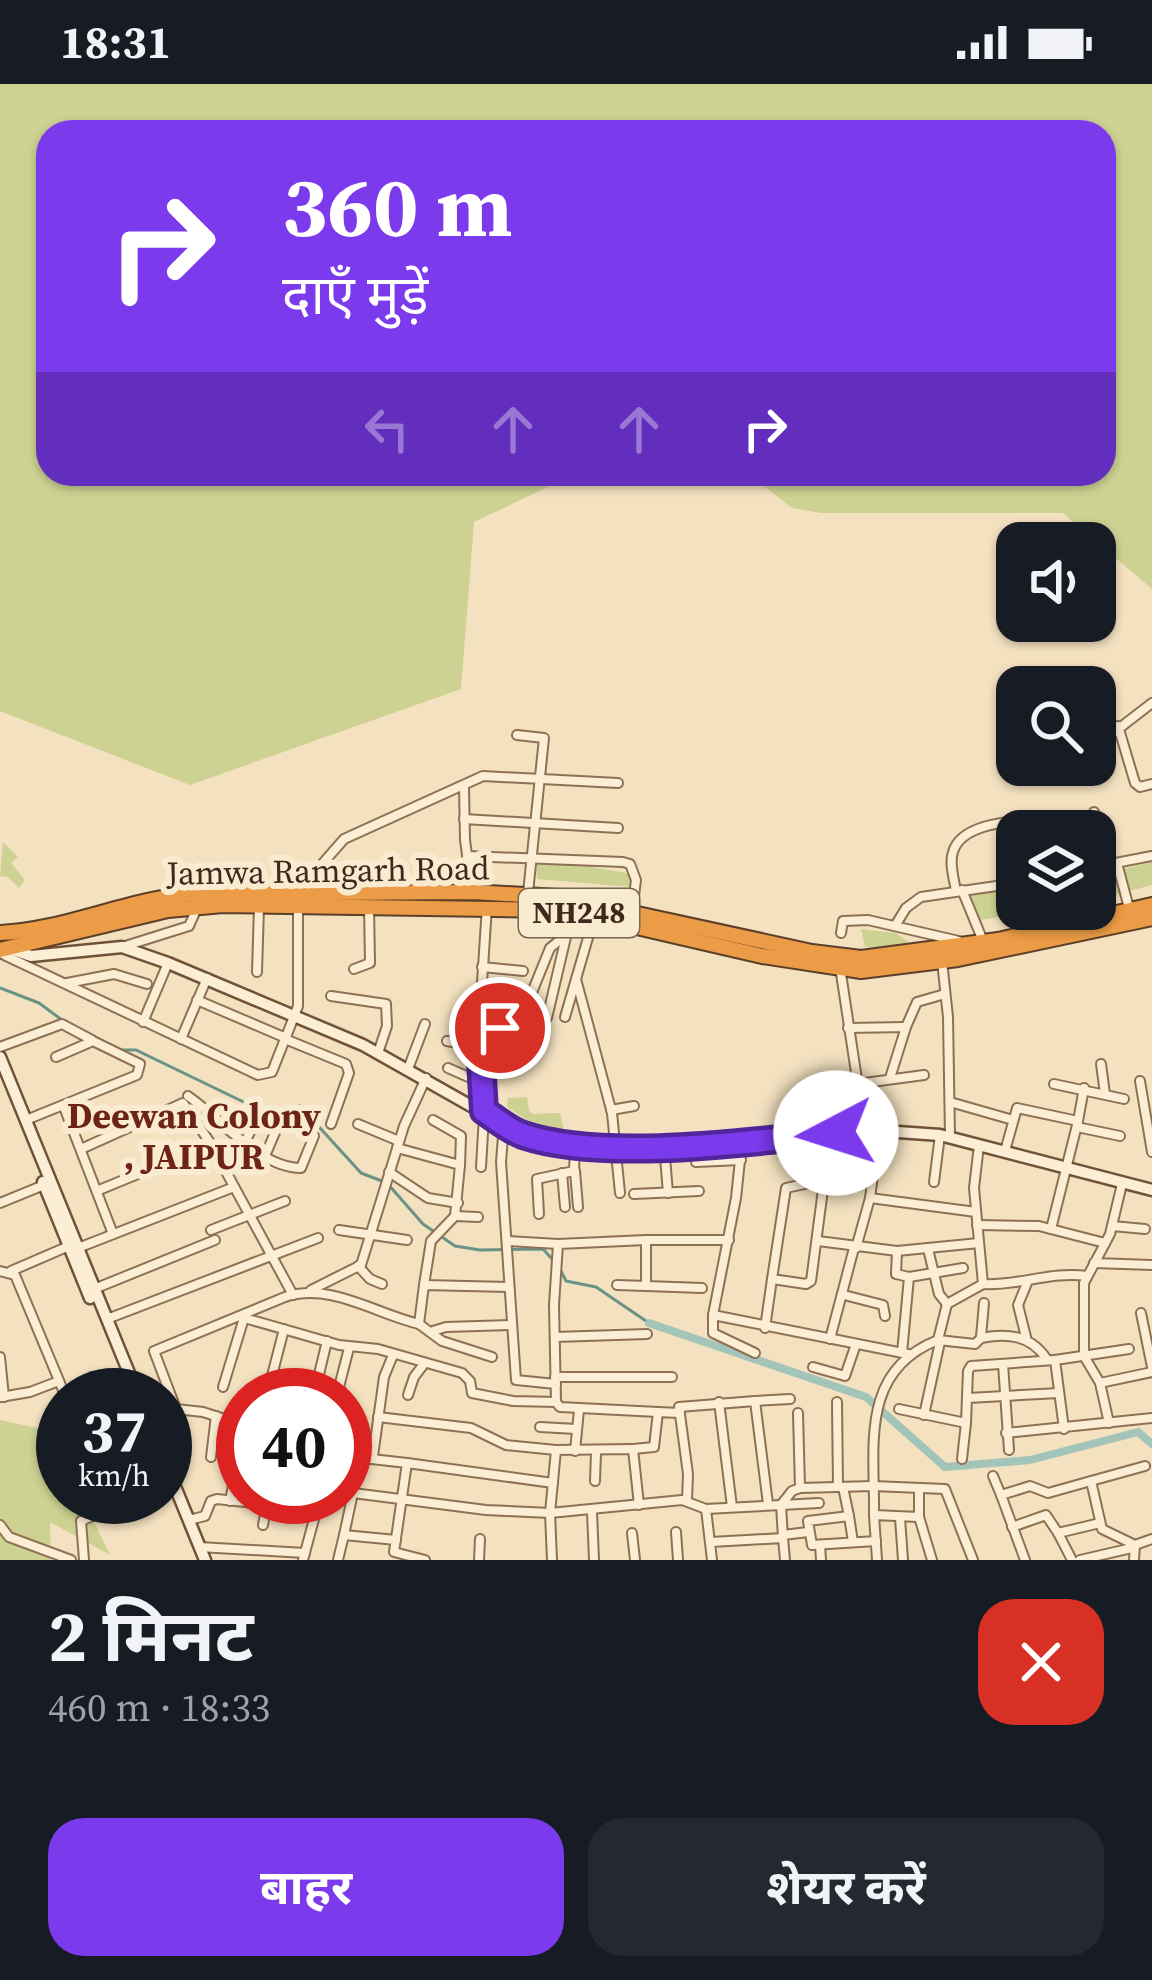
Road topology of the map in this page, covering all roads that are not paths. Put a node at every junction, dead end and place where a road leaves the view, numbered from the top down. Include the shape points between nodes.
1 (1150, 704) edge
2 (1152, 720) edge
3 (1118, 726) joint
4 (517, 735) dead end
5 (540, 777) junction
6 (618, 783) dead end
7 (1152, 784) edge
8 (464, 787) junction
9 (464, 819) junction
10 (535, 823) junction
11 (996, 826) edge
12 (618, 829) dead end
13 (466, 856) junction
14 (534, 856) junction
15 (1152, 856) edge
16 (1116, 862) edge
17 (1116, 871) edge
18 (996, 886) edge
19 (959, 891) junction
20 (528, 895) junction
21 (482, 897) junction
22 (301, 900) junction
23 (260, 905) junction
24 (1152, 905) edge
25 (197, 907) junction
26 (369, 908) junction
27 (1130, 910) junction
28 (578, 912) junction
29 (632, 912) junction
30 (1116, 913) edge
31 (594, 916) junction
32 (1152, 918) edge
33 (895, 926) junction
34 (1047, 930) edge
35 (0, 933) edge
36 (842, 933) dead end
37 (567, 936) junction
38 (979, 944) junction
39 (122, 947) junction
40 (4, 951) edge
41 (840, 959) junction
42 (941, 961) junction
43 (168, 963) junction
44 (482, 967) junction
45 (353, 968) dead end
46 (523, 971) dead end
47 (257, 972) dead end
48 (207, 978) junction
49 (576, 979) junction
50 (64, 984) junction
51 (147, 984) dead end
52 (481, 992) junction
53 (945, 994) junction
54 (331, 996) dead end
55 (517, 997) dead end
56 (197, 1000) junction
57 (295, 1016) junction
58 (565, 1017) dead end
59 (547, 1018) dead end
60 (142, 1022) junction
61 (425, 1024) dead end
62 (906, 1027) junction
63 (848, 1028) junction
64 (479, 1029) junction
65 (285, 1038) junction
66 (181, 1039) junction
67 (93, 1041) junction
68 (447, 1041) dead end
69 (0, 1047) edge
70 (479, 1047) junction
71 (378, 1053) junction
72 (0, 1057) edge
73 (56, 1058) dead end
74 (1101, 1064) dead end
75 (448, 1068) dead end
76 (408, 1069) junction
77 (0, 1075) edge
78 (924, 1075) dead end
79 (426, 1078) junction
80 (890, 1078) junction
81 (1140, 1081) dead end
82 (483, 1083) junction
83 (857, 1084) junction
84 (1054, 1084) dead end
85 (195, 1085) dead end
86 (1084, 1088) junction
87 (1105, 1094) junction
88 (1124, 1099) dead end
89 (185, 1100) junction
90 (950, 1102) junction
91 (634, 1106) dead end
92 (64, 1107) junction
93 (611, 1110) junction
94 (484, 1111) junction
95 (259, 1114) dead end
96 (283, 1114) dead end
97 (26, 1120) junction
98 (433, 1120) dead end
99 (1013, 1120) junction
100 (331, 1124) dead end
101 (358, 1124) dead end
102 (504, 1124) junction
103 (1077, 1124) junction
104 (879, 1131) junction
105 (865, 1132) junction
106 (814, 1135) junction
107 (314, 1136) dead end
108 (945, 1136) junction
109 (1120, 1136) dead end
110 (246, 1140) junction
111 (742, 1141) junction
112 (979, 1143) junction
113 (211, 1144) junction
114 (398, 1144) junction
115 (664, 1145) junction
116 (575, 1148) junction
117 (616, 1148) junction
118 (81, 1149) junction
119 (1005, 1151) junction
120 (1152, 1152) edge
121 (265, 1156) junction
122 (740, 1160) junction
123 (695, 1162) dead end
124 (460, 1165) junction
125 (481, 1166) dead end
126 (575, 1169) junction
127 (1065, 1169) junction
128 (562, 1173) junction
129 (389, 1174) junction
130 (819, 1182) junction
131 (845, 1182) dead end
132 (934, 1182) dead end
133 (1122, 1184) junction
134 (44, 1185) junction
135 (234, 1187) junction
136 (99, 1190) junction
137 (1152, 1190) edge
138 (699, 1191) dead end
139 (620, 1193) dead end
140 (668, 1193) junction
141 (634, 1194) dead end
142 (870, 1198) junction
143 (285, 1201) dead end
144 (0, 1203) edge
145 (458, 1203) junction
146 (565, 1207) dead end
147 (578, 1207) dead end
148 (976, 1212) junction
149 (539, 1214) dead end
150 (250, 1216) junction
151 (454, 1216) junction
152 (478, 1217) dead end
153 (977, 1225) junction
154 (1112, 1226) junction
155 (1051, 1229) junction
156 (1144, 1229) dead end
157 (339, 1230) dead end
158 (113, 1234) junction
159 (371, 1236) junction
160 (319, 1238) dead end
161 (407, 1240) dead end
162 (646, 1240) junction
163 (729, 1240) junction
164 (818, 1241) junction
165 (979, 1243) junction
166 (1105, 1243) junction
167 (557, 1244) junction
168 (507, 1245) junction
169 (74, 1246) junction
170 (855, 1248) junction
171 (928, 1249) junction
172 (897, 1251) junction
173 (270, 1256) junction
174 (1093, 1263) junction
175 (1152, 1265) edge
176 (358, 1266) junction
177 (963, 1268) dead end
178 (5, 1271) edge
179 (934, 1274) junction
180 (1087, 1276) junction
181 (909, 1277) junction
182 (772, 1280) junction
183 (1028, 1282) junction
184 (382, 1284) dead end
185 (983, 1284) junction
186 (424, 1285) junction
187 (617, 1285) dead end
188 (646, 1286) junction
189 (509, 1287) junction
190 (94, 1288) junction
191 (702, 1288) dead end
192 (310, 1291) junction
193 (844, 1294) junction
194 (293, 1295) junction
195 (984, 1303) dead end
196 (947, 1304) junction
197 (1141, 1313) dead end
198 (713, 1315) junction
199 (885, 1316) dead end
200 (242, 1317) junction
201 (107, 1319) junction
202 (419, 1324) junction
203 (511, 1325) junction
204 (765, 1328) junction
205 (284, 1329) junction
206 (433, 1331) junction
207 (647, 1334) dead end
208 (555, 1336) junction
209 (981, 1338) junction
210 (830, 1339) junction
211 (1027, 1339) junction
212 (327, 1341) junction
213 (939, 1341) junction
214 (856, 1344) junction
215 (350, 1348) junction
216 (1129, 1348) dead end
217 (755, 1353) dead end
218 (906, 1354) junction
219 (393, 1355) junction
220 (0, 1357) edge
221 (491, 1357) dead end
222 (1085, 1358) junction
223 (1051, 1360) junction
224 (424, 1364) junction
225 (1003, 1364) junction
226 (813, 1367) dead end
227 (53, 1368) edge
228 (123, 1368) edge
229 (124, 1368) edge
230 (160, 1368) edge
231 (228, 1368) edge
232 (274, 1368) edge
233 (320, 1368) edge
234 (344, 1368) edge
235 (1152, 1370) edge
236 (672, 1377) dead end
237 (555, 1381) junction
238 (1100, 1383) junction
239 (36, 1390) edge
240 (1059, 1393) junction
241 (408, 1395) dead end
242 (2, 1397) edge
243 (1003, 1397) junction
244 (968, 1398) junction
245 (790, 1399) dead end
246 (755, 1401) junction
247 (556, 1402) junction
248 (719, 1402) junction
249 (837, 1402) dead end
250 (899, 1409) dead end
251 (579, 1410) junction
252 (192, 1412) edge
253 (658, 1412) junction
254 (680, 1413) junction
255 (798, 1413) dead end
256 (924, 1415) junction
257 (216, 1416) joint
258 (378, 1417) junction
259 (1152, 1418) edge
260 (966, 1423) junction
261 (1109, 1423) junction
262 (540, 1427) dead end
263 (576, 1429) junction
264 (1064, 1429) junction
265 (1006, 1433) junction
266 (633, 1449) junction
267 (556, 1450) junction
268 (1009, 1450) dead end
269 (575, 1451) junction
270 (596, 1452) junction
271 (373, 1456) joint
272 (211, 1457) dead end
273 (962, 1459) dead end
274 (407, 1463) junction
275 (1145, 1466) dead end
276 (993, 1476) dead end
277 (1091, 1480) junction
278 (595, 1481) dead end
279 (553, 1483) junction
280 (873, 1486) junction
281 (841, 1487) junction
282 (800, 1488) junction
283 (919, 1490) junction
284 (372, 1495) edge
285 (1001, 1495) junction
286 (216, 1499) edge
287 (402, 1500) junction
288 (687, 1500) junction
289 (784, 1502) junction
290 (818, 1503) dead end
291 (768, 1504) junction
292 (639, 1505) junction
293 (732, 1507) junction
294 (706, 1509) junction
295 (592, 1512) junction
296 (550, 1514) junction
297 (874, 1515) junction
298 (849, 1516) junction
299 (919, 1516) junction
300 (900, 1518) junction
301 (192, 1519) edge
302 (1100, 1522) junction
303 (81, 1524) edge
304 (185, 1524) edge
305 (190, 1524) edge
306 (313, 1524) edge
307 (346, 1524) edge
308 (0, 1525) edge
309 (1012, 1527) junction
310 (676, 1532) dead end
311 (808, 1532) junction
312 (632, 1533) dead end
313 (1058, 1533) junction
314 (344, 1535) junction
315 (783, 1536) junction
316 (480, 1539) dead end
317 (1152, 1539) edge
318 (396, 1540) junction
319 (876, 1541) junction
320 (711, 1542) junction
321 (853, 1542) junction
322 (820, 1545) junction
323 (238, 1546) junction
324 (1134, 1547) junction
325 (200, 1556) edge
326 (304, 1556) edge
327 (69, 1560) edge
328 (84, 1560) edge
329 (243, 1560) edge
330 (338, 1560) edge
331 (425, 1560) edge
332 (478, 1560) edge
333 (552, 1560) edge
334 (594, 1560) edge
335 (635, 1560) edge
336 (678, 1560) edge
337 (712, 1560) edge
338 (784, 1560) edge
339 (821, 1560) edge
340 (877, 1560) edge
341 (903, 1560) edge
342 (932, 1560) edge
343 (973, 1560) edge
344 (1025, 1560) edge
345 (1076, 1560) edge
346 (1134, 1560) edge

1 - 2 street
1 - 3 street
3 - 7 street via 1135,783
4 - 5 street via 544,738
5 - 6 street
5 - 8 street via 483,776
5 - 10 street
8 - 9 street
8 - 22 street via 344,839
9 - 10 street
9 - 13 street
10 - 12 street
10 - 14 street
11 - 19 street via 964,836 951,858
13 - 14 street
13 - 21 street
14 - 20 street
14 - 29 street via 630,864
15 - 16 street
17 - 27 street
18 - 19 street
19 - 33 street via 914,901
19 - 38 street
20 - 21 highway, Jamwa Ramgarh Road / NH248
20 - 29 highway, Jamwa Ramgarh Road / NH248
21 - 22 highway, Jamwa Ramgarh Road / NH248
21 - 26 highway, Jamwa Ramgarh Road / NH248
21 - 28 highway, Jamwa Ramgarh Road / NH248
21 - 44 street
22 - 23 highway, Jamwa Ramgarh Road / NH248
22 - 26 highway, Jamwa Ramgarh Road / NH248
22 - 35 highway, Jamwa Ramgarh Road / NH248 via 171,896
22 - 57 street
23 - 25 highway, Jamwa Ramgarh Road / NH248
23 - 47 street
24 - 27 highway, Jamwa Ramgarh Road / NH248
25 - 39 street via 189,926
25 - 40 highway, Jamwa Ramgarh Road / NH248
26 - 45 street via 370,963
27 - 30 highway, Jamwa Ramgarh Road / NH248
28 - 31 highway, Jamwa Ramgarh Road / NH248
28 - 37 street
29 - 41 highway, Jamwa Ramgarh Road / NH248
31 - 41 highway, Jamwa Ramgarh Road / NH248 via 762,956
31 - 49 street
32 - 42 highway, Jamwa Ramgarh Road / NH248
33 - 36 street via 843,921
33 - 38 street
34 - 38 highway, Jamwa Ramgarh Road / NH248
37 - 59 street
37 - 64 street via 550,948 520,1022
38 - 41 highway, Jamwa Ramgarh Road / NH248
39 - 40 street
39 - 43 street
40 - 50 street
41 - 42 highway, Jamwa Ramgarh Road / NH248 via 876,970
41 - 63 street
42 - 53 street
43 - 48 street
43 - 60 street
44 - 46 street
44 - 52 street
48 - 56 street
48 - 57 street
49 - 58 street
49 - 93 street
50 - 51 street via 114,974
50 - 60 street
52 - 55 street
52 - 64 street
53 - 62 street via 917,1002
53 - 90 street
54 - 71 street via 386,1004
56 - 65 street
56 - 66 street
57 - 65 street
57 - 71 street
60 - 66 street
61 - 76 street
62 - 63 street
62 - 80 street
63 - 83 street
64 - 70 street
65 - 66 street via 264,1076
65 - 100 street via 349,1068
67 - 69 street via 62,1024
67 - 73 street
67 - 92 street via 139,1061 140,1070
68 - 70 street
70 - 82 street
71 - 76 street
72 - 97 street
74 - 87 street
75 - 82 street
76 - 79 street
77 - 134 street
78 - 80 street
79 - 94 street
79 - 114 street
80 - 83 street
81 - 120 street
82 - 94 street
83 - 105 street
84 - 86 street
85 - 89 street
86 - 87 street
86 - 103 street
87 - 88 street
89 - 110 street
89 - 113 street
89 - 118 street
90 - 99 street
90 - 108 street
91 - 93 street
92 - 97 street
92 - 118 street
93 - 117 street
94 - 102 street
94 - 125 street
95 - 110 street
96 - 121 street
97 - 169 street
98 - 124 street via 460,1136
99 - 103 street via 1023,1107
99 - 119 street
101 - 114 street
102 - 116 street
102 - 168 street
103 - 109 street
103 - 127 street
104 - 105 street
104 - 108 street
104 - 142 street
105 - 106 street
106 - 111 street
106 - 130 street
107 - 121 street via 299,1169
108 - 112 street
108 - 132 street
110 - 121 street
111 - 115 street
111 - 122 street
112 - 119 street
112 - 148 street
113 - 135 street
113 - 136 street
114 - 124 street
114 - 129 street
115 - 117 street
115 - 140 street
116 - 117 street
116 - 126 street
117 - 139 street
118 - 136 street
119 - 127 street
122 - 123 street
122 - 163 street
124 - 145 street
126 - 128 street
126 - 147 street
127 - 133 street
127 - 155 street
128 - 146 street
128 - 149 street via 537,1179
129 - 145 street via 428,1198
129 - 159 street
130 - 131 street
130 - 164 street
130 - 182 street via 786,1188
133 - 137 street
133 - 154 street
134 - 144 street
134 - 169 street
135 - 150 street
135 - 158 street
136 - 158 street
138 - 140 street
140 - 141 street
142 - 148 street
142 - 170 street
143 - 150 street
145 - 151 street
148 - 153 street
150 - 173 street
150 - 190 street
151 - 152 street
151 - 186 street via 426,1255
153 - 155 street
153 - 165 street
154 - 156 street
154 - 166 street
155 - 166 street
157 - 159 street
158 - 169 street
159 - 161 street
159 - 176 street
160 - 173 street
162 - 163 street
162 - 167 street
162 - 188 street
163 - 198 street
164 - 170 street
164 - 182 street via 810,1283
165 - 171 street
165 - 185 street
166 - 174 street
167 - 168 street
167 - 208 street
168 - 189 street
169 - 178 street
169 - 190 street
169 - 228 street
170 - 172 street
170 - 193 street
171 - 172 street
171 - 179 street
172 - 181 street via 896,1274
173 - 194 street
173 - 201 street
174 - 175 street
174 - 180 street
176 - 184 street
176 - 192 street
177 - 179 street
178 - 227 street
179 - 181 street
179 - 196 street
180 - 183 street
180 - 222 street
181 - 218 street
182 - 204 street
183 - 185 street
183 - 211 street via 1018,1305
185 - 196 street
186 - 189 street
186 - 202 street
187 - 188 street
188 - 191 street
189 - 203 street
190 - 201 street
192 - 194 street
192 - 202 street
193 - 199 street via 885,1306
193 - 210 street
194 - 200 street
195 - 209 street
196 - 213 street
197 - 235 street
198 - 204 street
198 - 217 street via 713,1333
200 - 205 street
200 - 230 street via 154,1351
200 - 231 street
201 - 229 street
202 - 206 street
203 - 206 street
203 - 237 street via 516,1380
204 - 210 street
205 - 212 street
205 - 232 street
206 - 221 street
207 - 208 street
208 - 237 street
209 - 211 street
209 - 213 street
210 - 214 street
211 - 223 street
212 - 215 street
212 - 233 street
213 - 218 street
213 - 256 street
214 - 218 street
214 - 226 street via 845,1376
215 - 219 street
215 - 234 street
216 - 222 street
218 - 280 street via 880,1397
219 - 224 street
219 - 258 street
220 - 242 street
222 - 223 street
222 - 238 street
223 - 225 street
223 - 240 street
224 - 241 street
224 - 247 street via 462,1373 472,1393
225 - 243 street
225 - 244 street via 969,1368
235 - 238 street
236 - 237 street
237 - 247 street
238 - 261 street
239 - 242 street
240 - 243 street
240 - 264 street
243 - 244 street
243 - 265 street
244 - 260 street
245 - 246 street
246 - 248 street
246 - 291 street
247 - 251 street
248 - 254 street via 686,1405
248 - 293 street
249 - 281 street
250 - 256 street
251 - 253 street
251 - 263 street
252 - 257 street
253 - 254 street
253 - 266 street via 654,1447
254 - 288 street
255 - 282 street
256 - 260 street
257 - 272 street
258 - 267 street via 471,1428 506,1445
258 - 271 street
259 - 261 street
260 - 273 street
261 - 264 street
262 - 263 street
263 - 269 street
264 - 265 street
265 - 268 street
266 - 270 street
266 - 292 street
267 - 269 street
267 - 279 street
269 - 270 street
270 - 278 street
271 - 274 street
274 - 279 street
274 - 287 street
275 - 277 street
276 - 285 street
277 - 285 street
277 - 302 street
279 - 296 street
280 - 281 street
280 - 283 street
280 - 297 street
281 - 282 street
281 - 298 street
282 - 289 street
283 - 299 street
283 - 343 street via 950,1495
284 - 287 street
285 - 309 street
286 - 301 street via 206,1516
287 - 296 street
287 - 318 street
288 - 292 street
288 - 294 street
289 - 290 street
289 - 291 street
289 - 315 street
291 - 293 street
292 - 295 street
293 - 294 street
294 - 320 street
295 - 296 street
295 - 334 street
296 - 333 street
297 - 300 street
297 - 319 street
298 - 311 street via 812,1519
298 - 321 street
299 - 300 street
299 - 342 street
300 - 341 street
302 - 313 street
302 - 324 street
303 - 328 street
304 - 325 street
305 - 325 street
306 - 326 street
307 - 314 street
308 - 327 street via 9,1537
309 - 313 street via 1046,1515
309 - 344 street
310 - 336 street
311 - 315 street
311 - 322 street
312 - 335 street
313 - 345 street
314 - 318 street
314 - 330 street
315 - 320 street
315 - 338 street
316 - 332 street
317 - 324 street
318 - 331 street via 397,1556
319 - 321 street
319 - 340 street
320 - 337 street
321 - 322 street
322 - 339 street
323 - 325 street
323 - 326 street
323 - 329 street
324 - 345 street
324 - 346 street

